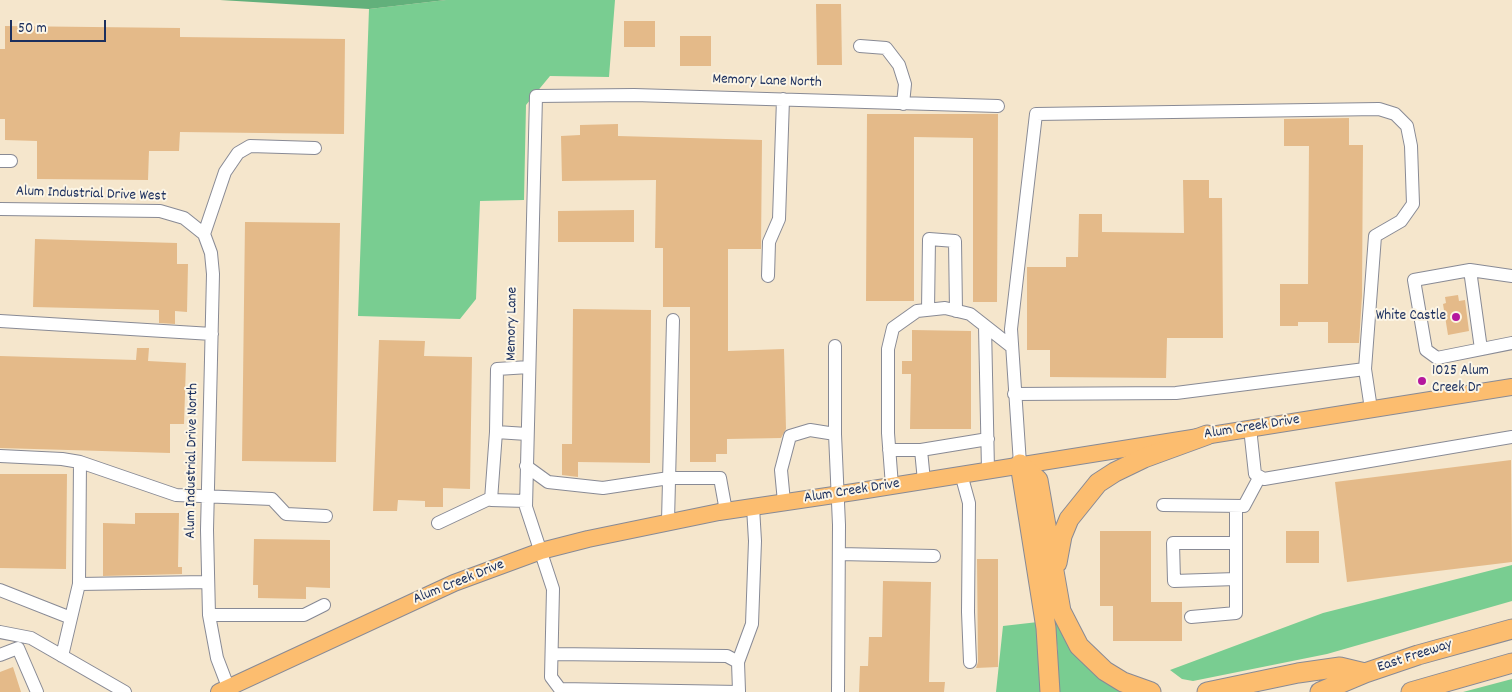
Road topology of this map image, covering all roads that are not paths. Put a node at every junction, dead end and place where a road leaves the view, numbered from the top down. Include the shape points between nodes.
1 (860, 46) dead end
2 (536, 96) joint
3 (784, 99) junction
4 (903, 104) junction
5 (998, 106) dead end
6 (315, 148) dead end
7 (0, 209) edge
8 (204, 234) junction
9 (1470, 270) junction
10 (768, 276) dead end
11 (1512, 276) edge
12 (928, 310) junction
13 (956, 311) junction
14 (673, 320) dead end
15 (0, 321) edge
16 (985, 326) junction
17 (212, 334) junction
18 (1512, 343) edge
19 (835, 346) dead end
20 (1012, 347) junction
21 (1481, 349) junction
22 (528, 367) junction
23 (1365, 369) junction
24 (1512, 387) edge
25 (1014, 394) junction
26 (1371, 410) junction
27 (1250, 428) junction
28 (496, 432) junction
29 (527, 434) junction
30 (835, 434) junction
31 (1207, 435) junction
32 (1512, 437) edge
33 (988, 439) junction
34 (889, 450) junction
35 (921, 450) junction
36 (0, 456) edge
37 (80, 462) junction
38 (1020, 464) junction
39 (526, 466) junction
40 (988, 470) junction
41 (961, 474) junction
42 (669, 478) junction
43 (1259, 478) junction
44 (924, 481) junction
45 (892, 486) junction
46 (837, 495) junction
47 (208, 496) junction
48 (491, 498) junction
49 (526, 501) junction
50 (784, 502) junction
51 (1164, 505) dead end
52 (753, 507) junction
53 (1236, 507) junction
54 (726, 510) junction
55 (326, 516) dead end
56 (668, 520) junction
57 (438, 523) dead end
58 (1236, 543) junction
59 (541, 551) junction
60 (839, 554) junction
61 (934, 556) dead end
62 (1236, 579) junction
63 (207, 582) junction
64 (79, 584) junction
65 (0, 590) edge
66 (1057, 591) junction
67 (324, 605) dead end
68 (209, 615) junction
69 (1191, 617) dead end
70 (71, 618) junction
71 (1512, 629) edge
72 (0, 632) edge
73 (552, 654) junction
74 (0, 655) edge
75 (62, 656) junction
76 (738, 662) junction
77 (970, 662) dead end
78 (1512, 663) edge
79 (1365, 673) junction
80 (225, 691) edge
81 (739, 691) edge
82 (37, 692) edge
83 (125, 692) edge
84 (838, 692) edge
85 (1050, 692) edge
86 (1151, 692) edge
87 (1207, 692) edge
88 (1320, 692) edge
89 (1411, 692) edge

1 - 4 street via 886,48 899,65 905,84
2 - 3 street, Memory Lane North
2 - 22 street, Memory Lane
3 - 4 street, Memory Lane North
3 - 10 street via 779,219 769,242
4 - 5 street, Memory Lane North
6 - 8 street via 250,146 238,153 225,172
7 - 8 street, Alum Industrial Drive West via 160,211 184,218
8 - 17 street, Alum Industrial Drive North via 211,253
9 - 11 street
9 - 21 street
9 - 21 street via 1414,280 1426,350 1437,358
12 - 13 street via 945,308
12 - 13 street via 929,240 955,241
12 - 34 street via 917,311 893,328 888,349
13 - 16 street via 970,314
14 - 42 street
15 - 17 street
16 - 20 street
16 - 33 street
17 - 47 street, Alum Industrial Drive North
18 - 21 street
19 - 30 street
20 - 23 street via 1011,329 1036,114 1379,109 1395,114 1407,126 1413,204 1401,221 1375,236
20 - 25 street
22 - 28 street via 497,369
22 - 29 street, Memory Lane
23 - 25 street via 1176,393
23 - 26 street
24 - 26 main road, Alum Creek Drive
25 - 38 street
26 - 27 main road, Alum Creek Drive
27 - 31 main road, Alum Creek Drive
27 - 43 street via 1254,468
28 - 29 street
28 - 48 street
29 - 39 street, Memory Lane
30 - 46 street
30 - 50 street via 810,430 790,436 781,470
31 - 38 main road, Alum Creek Drive
31 - 66 highway via 1144,458 1098,483 1069,519 1062,536 1057,554
32 - 43 street via 1277,478
33 - 35 street
33 - 40 street
34 - 35 street
34 - 45 street
35 - 44 street
36 - 37 street
37 - 47 street via 176,494
37 - 64 street
38 - 40 main road, Alum Creek Drive
38 - 66 highway via 1038,480
38 - 85 highway via 1046,628
39 - 42 street via 548,482 603,488
39 - 49 street, Memory Lane
40 - 41 main road, Alum Creek Drive
41 - 44 main road, Alum Creek Drive
41 - 77 street via 969,503
42 - 54 street via 720,478
42 - 56 street
43 - 53 street via 1244,506
44 - 45 main road, Alum Creek Drive
45 - 46 main road, Alum Creek Drive
46 - 50 main road, Alum Creek Drive
46 - 60 street
47 - 55 street via 272,499 286,514
47 - 63 street, Alum Industrial Drive North
48 - 49 street
48 - 57 street
49 - 59 street, Memory Lane
50 - 52 main road, Alum Creek Drive
51 - 53 street
52 - 54 main road, Alum Creek Drive
52 - 76 street via 756,541 752,624
53 - 58 street
54 - 56 main road, Alum Creek Drive
56 - 59 main road, Alum Creek Drive
58 - 62 street
58 - 62 street via 1173,543 1174,580
59 - 73 street, Memory Lane via 553,588
59 - 80 main road, Alum Creek Drive via 454,583
60 - 61 street
60 - 84 street
62 - 69 street via 1236,613
63 - 64 street
63 - 68 street, Alum Industrial Drive North
64 - 70 street
65 - 70 street
66 - 86 highway via 1078,646 1124,682
67 - 68 street via 304,615
68 - 80 street, Alum Industrial Drive North
70 - 75 street
71 - 79 highway, East Freeway
72 - 75 street via 31,638
73 - 76 street via 727,656
73 - 81 street, Memory Lane via 551,677 560,689
74 - 82 street via 18,648
75 - 83 street
76 - 81 street
78 - 89 highway
79 - 87 highway via 1340,667
79 - 88 highway, East Freeway

